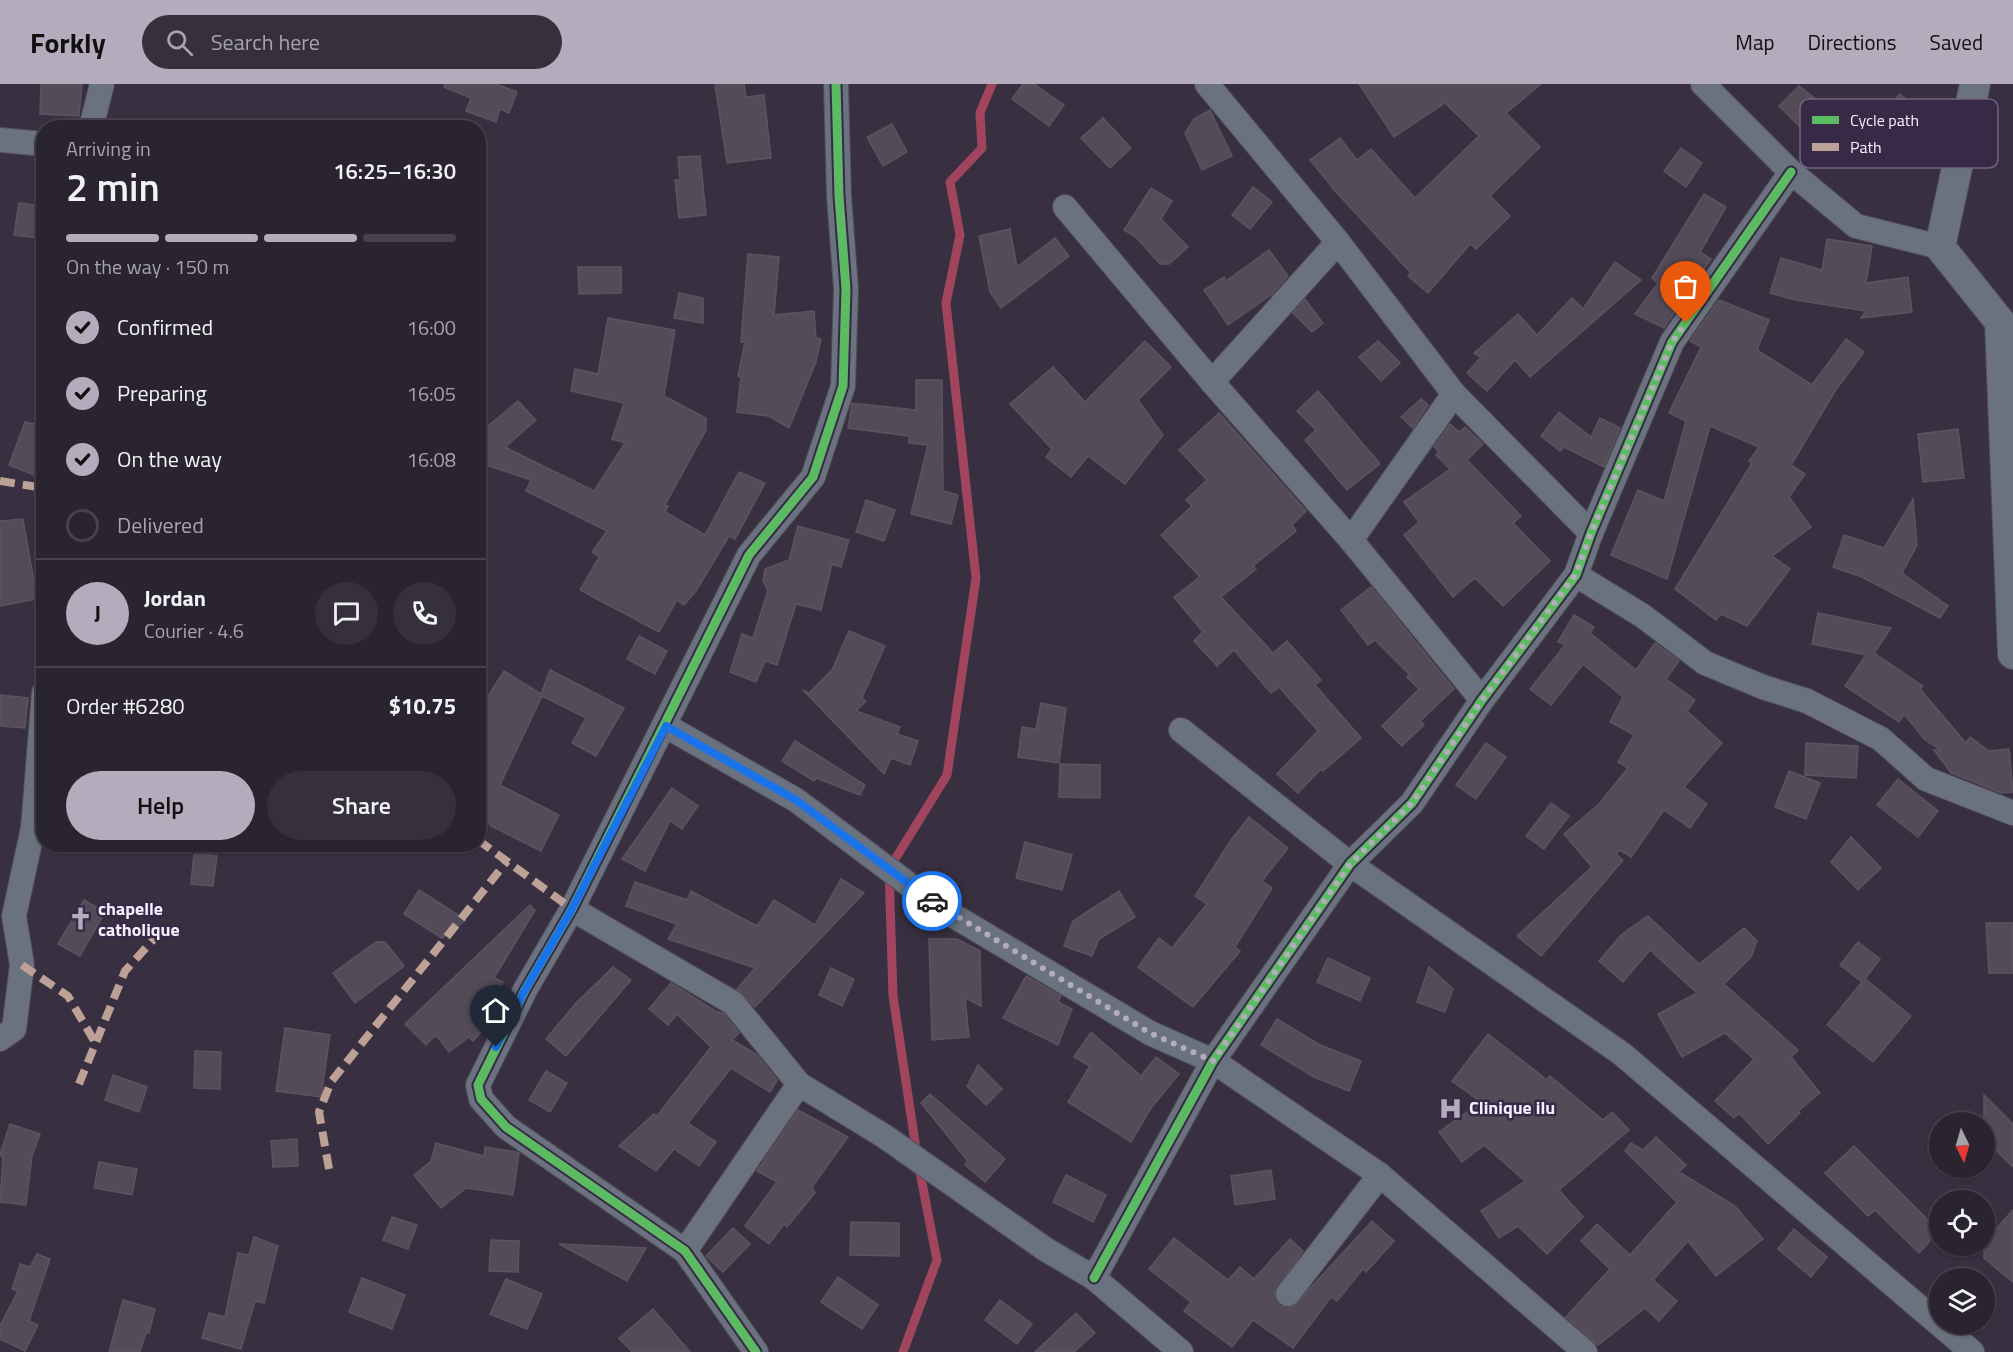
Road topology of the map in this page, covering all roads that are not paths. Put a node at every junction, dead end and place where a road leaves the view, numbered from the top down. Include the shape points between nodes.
1 (102, 84) edge
2 (836, 84) edge
3 (1207, 84) edge
4 (1703, 84) edge
5 (1975, 84) edge
6 (1972, 99) edge
7 (93, 120) edge
8 (0, 140) edge
9 (36, 143) edge
10 (1957, 168) edge
11 (1791, 172) junction
12 (1065, 207) dead end
13 (1338, 242) junction
14 (1940, 247) junction
15 (2007, 325) edge
16 (1212, 382) junction
17 (1454, 394) junction
18 (1591, 533) junction
19 (1351, 540) junction
20 (1576, 574) junction
21 (2013, 654) edge
22 (1482, 700) junction
23 (666, 726) junction
24 (1181, 730) dead end
25 (36, 791) edge
26 (2013, 813) edge
27 (1350, 864) junction
28 (572, 909) junction
29 (0, 1039) edge
30 (1213, 1061) junction
31 (799, 1084) junction
32 (1380, 1174) junction
33 (685, 1251) junction
34 (1094, 1278) junction
35 (1288, 1294) dead end
36 (756, 1352) edge
37 (1181, 1352) edge
38 (1585, 1352) edge
39 (1972, 1352) edge

1 - 7 street
2 - 23 street via 846,289 843,386 813,477 749,555
3 - 13 street
4 - 11 street
5 - 6 street
8 - 9 street
10 - 14 street
11 - 14 street via 1856,226
11 - 18 street via 1672,342
12 - 16 street
13 - 16 street
13 - 17 street
14 - 15 street
15 - 21 street
16 - 19 street
17 - 18 street
17 - 19 street
18 - 20 street
19 - 22 street
20 - 22 street
20 - 26 street via 1643,616 1705,663 1807,701 1881,739 1926,779
22 - 27 street via 1412,803
23 - 28 street
23 - 30 street via 796,800 939,907 1150,1033
24 - 27 street
25 - 29 street via 33,828 14,916 22,965 15,1029
27 - 30 street
27 - 39 street via 1622,1054
28 - 31 street via 733,1004
28 - 33 street via 525,990 478,1086 481,1100 506,1127
30 - 32 street
30 - 34 street
31 - 33 street
31 - 34 street via 884,1136 1045,1249
32 - 35 street
32 - 38 street
33 - 36 street
34 - 37 street

